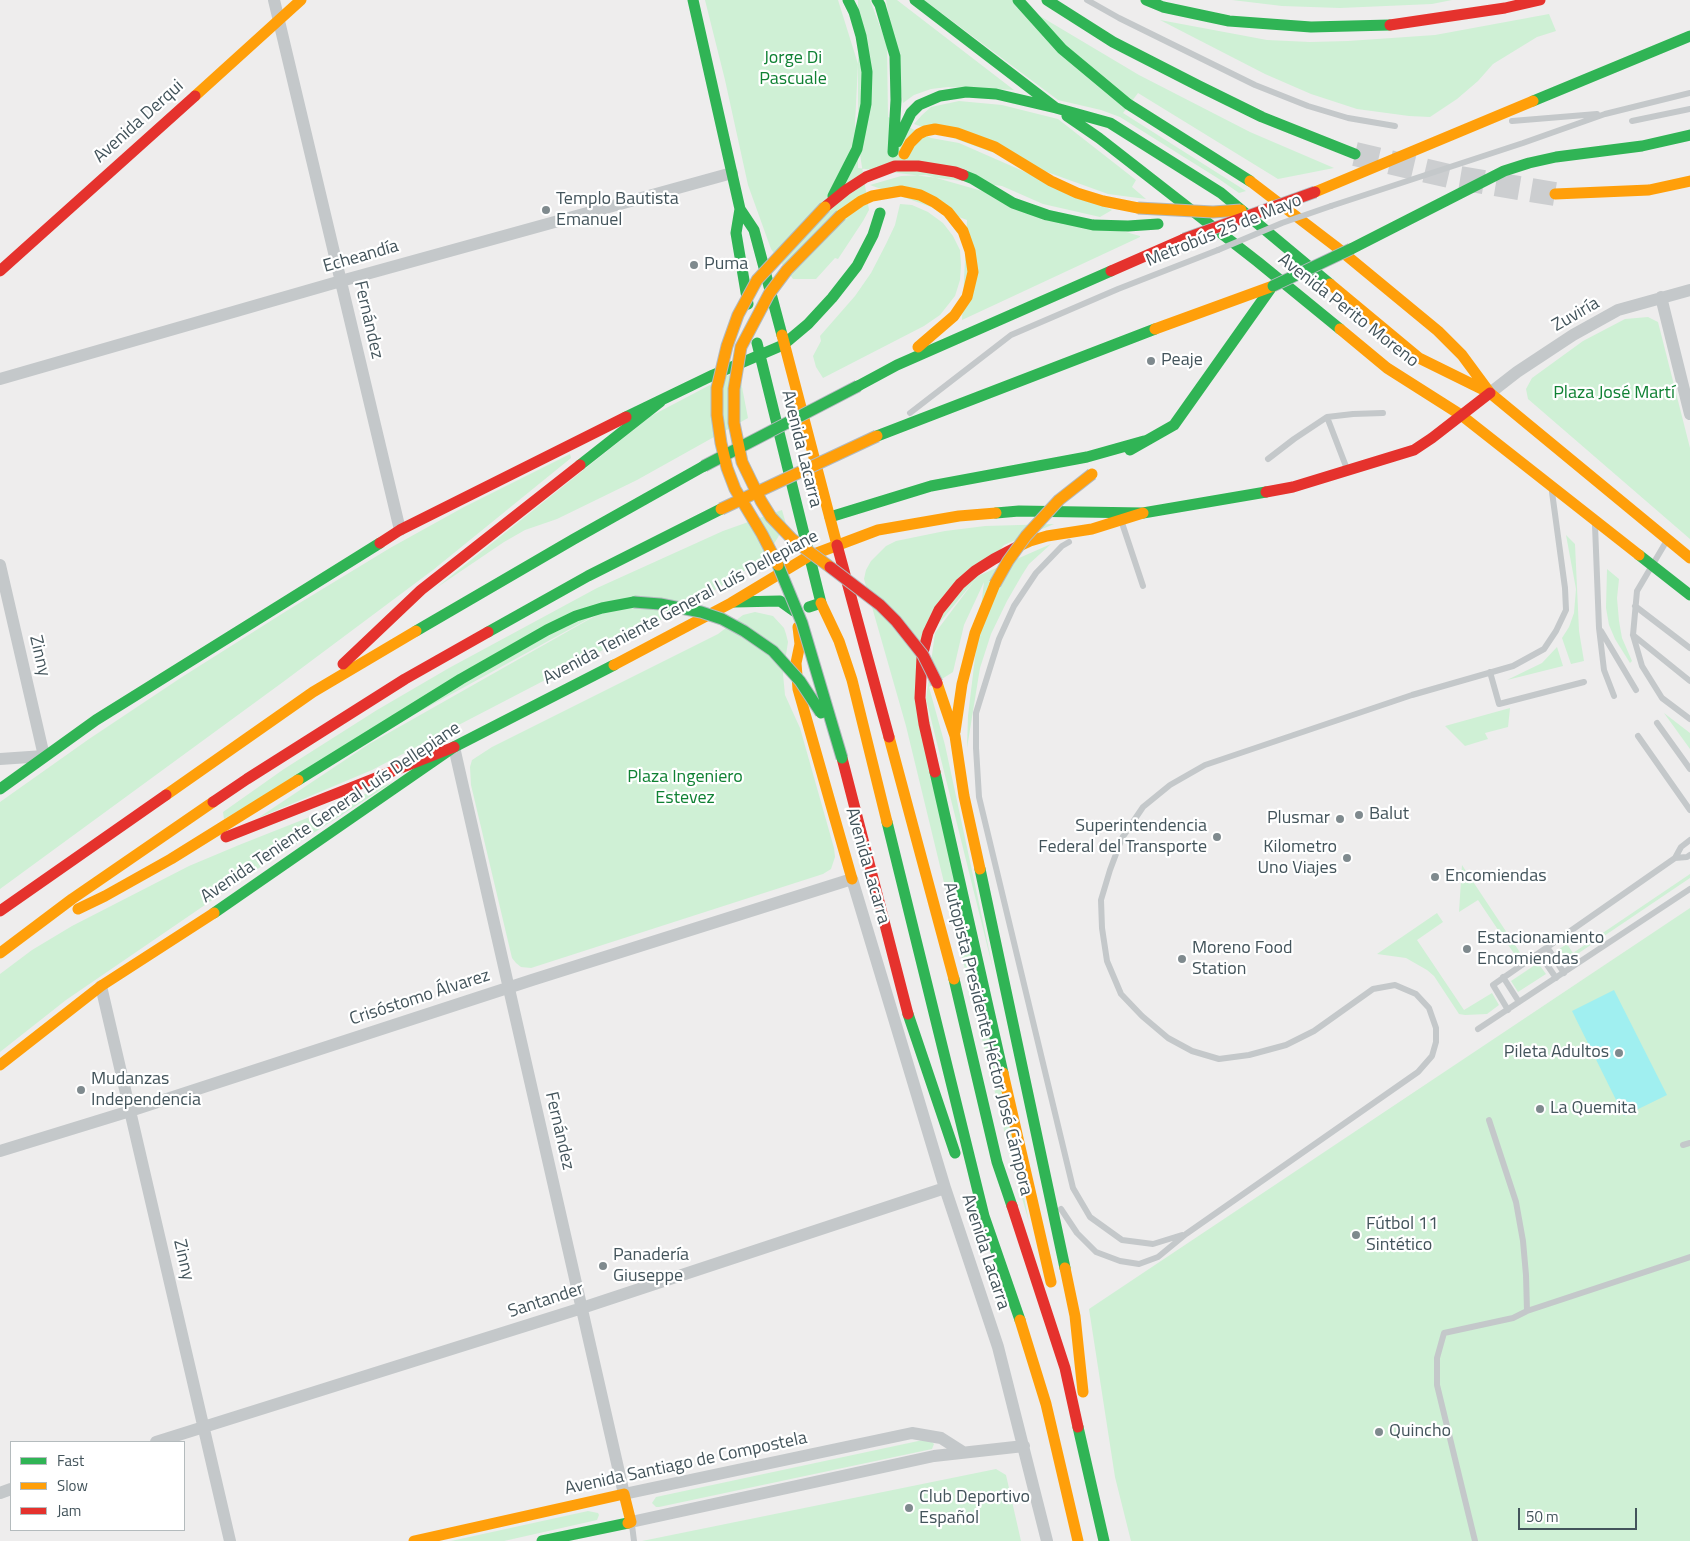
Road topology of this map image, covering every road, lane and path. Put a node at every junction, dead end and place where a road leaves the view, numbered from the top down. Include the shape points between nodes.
1 (274, 0) edge
2 (302, 0) edge
3 (693, 0) edge
4 (848, 0) edge
5 (877, 0) edge
6 (915, 0) edge
7 (1018, 0) edge
8 (1048, 0) edge
9 (1087, 0) edge
10 (1146, 0) edge
11 (1540, 0) edge
12 (279, 21) junction
13 (1690, 36) edge
14 (1690, 93) edge
15 (1056, 108) junction
16 (1690, 109) edge
17 (1606, 113) junction
18 (1632, 121) dead end
19 (1481, 123) junction
20 (1395, 126) dead end
21 (1690, 135) edge
22 (897, 152) junction
23 (1355, 154) tunnel mouth
24 (732, 173) junction
25 (1690, 181) edge
26 (1555, 194) tunnel mouth
27 (826, 206) junction
28 (740, 210) junction
29 (1262, 210) junction
30 (1213, 212) junction
31 (880, 213) dead end
32 (0, 270) edge
33 (341, 281) junction
34 (1272, 287) junction
35 (1690, 290) edge
36 (1661, 298) junction
37 (783, 345) junction
38 (760, 355) junction
39 (896, 365) junction
40 (0, 379) edge
41 (1490, 392) junction
42 (660, 402) junction
43 (1383, 413) dead end
44 (1690, 414) edge
45 (1461, 415) junction
46 (1327, 417) junction
47 (880, 435) junction
48 (1144, 441) junction
49 (1268, 459) dead end
50 (1348, 471) junction
51 (1551, 486) junction
52 (1142, 513) junction
53 (830, 516) junction
54 (1594, 519) junction
55 (1121, 520) junction
56 (1092, 529) junction
57 (400, 530) junction
58 (1668, 540) junction
59 (837, 545) junction
60 (809, 556) junction
61 (1690, 558) edge
62 (0, 565) edge
63 (1652, 565) junction
64 (1143, 586) dead end
65 (1690, 595) edge
66 (731, 602) junction
67 (821, 603) junction
68 (1635, 606) junction
69 (794, 611) junction
70 (1599, 628) junction
71 (1632, 636) junction
72 (1690, 648) edge
73 (1490, 672) junction
74 (1690, 681) edge
75 (1584, 682) dead end
76 (1636, 690) dead end
77 (313, 692) junction
78 (1614, 696) dead end
79 (1690, 719) edge
80 (1657, 723) dead end
81 (955, 736) junction
82 (1638, 736) dead end
83 (454, 747) junction
84 (44, 756) junction
85 (0, 758) edge
86 (842, 758) junction
87 (1690, 769) edge
88 (0, 789) edge
89 (1690, 810) edge
90 (1690, 840) edge
91 (1690, 855) edge
92 (1675, 858) junction
93 (171, 859) junction
94 (852, 879) junction
95 (1690, 889) edge
96 (0, 911) edge
97 (26, 933) junction
98 (1547, 947) junction
99 (1539, 952) junction
100 (0, 953) edge
101 (1564, 972) junction
102 (1503, 978) junction
103 (1556, 978) junction
104 (101, 986) junction
105 (508, 988) junction
106 (1519, 1002) junction
107 (1508, 1010) junction
108 (1478, 1029) dead end
109 (0, 1066) edge
110 (130, 1111) junction
111 (1489, 1120) dead end
112 (0, 1151) edge
113 (945, 1188) junction
114 (1048, 1188) junction
115 (984, 1216) junction
116 (1186, 1234) junction
117 (1690, 1256) edge
118 (1053, 1288) dead end
119 (1056, 1306) dead end
120 (582, 1308) junction
121 (1527, 1311) junction
122 (1065, 1368) junction
123 (204, 1427) junction
124 (159, 1441) edge
125 (1024, 1446) junction
126 (963, 1452) junction
127 (624, 1494) junction
128 (1095, 1501) junction
129 (631, 1522) junction
130 (230, 1541) edge
131 (414, 1541) edge
132 (542, 1541) edge
133 (634, 1541) edge
134 (1047, 1541) edge
135 (1078, 1541) edge
136 (1104, 1541) edge
137 (1475, 1541) edge

1 - 12 street, Fernández
2 - 12 main road, Avenida Derqui
3 - 24 main road, Avenida Lacarra
4 - 27 main road via 861,36 867,72 866,104 857,149
5 - 22 main road via 895,56
6 - 15 main road, Avenida Perito Moreno
7 - 41 main road via 1062,49 1128,104 1245,177 1335,246 1438,332 1462,355
8 - 23 main road via 1113,42 1262,117
9 - 20 lane via 1255,85 1348,118
10 - 11 main road via 1163,7 1229,21 1311,27 1389,25
12 - 32 main road, Avenida Derqui
12 - 33 street, Fernández
13 - 19 main road
14 - 17 lane, Metrobús 25 de Mayo
15 - 22 main road via 996,94 966,92 940,96 911,113
15 - 41 main road via 1110,123 1221,192 1419,358
15 - 45 main road, Avenida Perito Moreno via 1258,262 1387,368
16 - 18 lane
17 - 19 lane, Metrobús 25 de Mayo
17 - 47 lane, Metrobús 25 de Mayo, bridge via 1282,223 1011,335
19 - 29 main road, bridge via 1315,192
21 - 34 main road, bridge via 1642,146 1556,157 1504,171
22 - 30 main road, bridge via 925,131 957,133 995,147 1051,181 1103,201 1138,208
24 - 28 main road, Avenida Lacarra
24 - 33 street, Echeandía
25 - 26 main road via 1649,190
27 - 30 main road, bridge via 866,177 895,166 918,166 955,172 1013,203 1093,225 1158,224
27 - 86 main road, bridge via 757,280 738,315 726,346 717,388 717,415 725,460 736,489 780,569 802,623
28 - 37 main road, Avenida Lacarra via 754,230
28 - 38 main road, Avenida Lacarra via 736,232
29 - 30 main road, bridge
29 - 39 main road, bridge via 1184,238
31 - 37 main road via 857,266 808,324
33 - 40 street, Echeandía
33 - 57 street, Fernández
34 - 47 main road
34 - 48 main road via 1174,424
35 - 36 street, Zuviría
36 - 41 street, Zuviría via 1618,310 1596,322
36 - 44 street
37 - 38 main road
37 - 53 main road, Avenida Lacarra
38 - 42 main road
38 - 60 main road, Avenida Lacarra
39 - 77 main road, bridge via 704,466
39 - 81 main road, bridge via 954,316 967,297 973,272 963,231 948,212 920,195 902,191 872,196 841,215 787,270 769,294 742,347 734,389 734,423 742,462 771,517 792,538 880,605 896,621 923,654
41 - 45 main road, Avenida Teniente General Luís Dellepiane
41 - 58 main road
42 - 57 main road
42 - 77 main road via 422,590
43 - 46 lane
45 - 50 main road, Avenida Teniente General Luís Dellepiane via 1414,450
45 - 51 main road, Avenida Perito Moreno
46 - 49 lane
46 - 50 lane
47 - 97 main road, bridge via 721,509 588,576 406,679 247,779
48 - 53 main road via 1088,457 931,486
48 - 81 main road, bridge via 1099,469 1059,500 1008,561 974,633 962,684
50 - 52 main road, Avenida Teniente General Luís Dellepiane via 1293,487
51 - 54 main road, Avenida Perito Moreno
51 - 73 lane via 1566,610 1544,649 1514,666
52 - 55 main road
52 - 59 main road, Avenida Teniente General Luís Dellepiane via 1019,511 959,516 878,530
53 - 59 main road, Avenida Lacarra
54 - 63 main road, Avenida Perito Moreno
54 - 70 lane
55 - 56 main road
55 - 64 lane
56 - 116 lane via 1062,546 1036,573 1014,606 999,639 976,713 979,797 1073,1188 1090,1217 1122,1240 1153,1244
56 - 118 main road via 1030,541 975,571 939,610 928,633 920,678 924,724
57 - 84 main road via 96,720
58 - 61 main road
58 - 63 lane
59 - 60 main road, Avenida Teniente General Luís Dellepiane
59 - 122 main road, Autopista Presidente Héctor José Cámpora via 947,950 997,1162
60 - 66 main road, Avenida Teniente General Luís Dellepiane
60 - 67 main road, Avenida Lacarra
62 - 84 street, Zinny
63 - 65 main road, Avenida Perito Moreno
63 - 68 lane via 1637,591
66 - 69 main road via 780,601
66 - 83 main road, Avenida Teniente General Luís Dellepiane via 576,686
67 - 69 main road
67 - 115 main road via 839,641 852,680
68 - 71 lane
68 - 72 lane
69 - 94 main road, Avenida Lacarra via 800,644 796,662 798,688
70 - 76 lane
70 - 78 lane via 1604,670
71 - 74 lane
71 - 79 lane via 1642,666 1662,698
73 - 75 lane via 1499,704
73 - 116 lane via 1205,765 1143,807 1122,838 1101,900 1107,961 1121,994 1168,1038 1192,1051 1219,1058 1249,1055 1286,1045 1314,1031 1373,989 1394,985 1416,994 1429,1008 1436,1028 1432,1056 1418,1072
77 - 96 main road
80 - 87 lane
81 - 114 main road via 964,796
82 - 89 lane
83 - 93 main road
83 - 104 main road, Avenida Teniente General Luís Dellepiane via 219,910
83 - 105 street, Fernández
84 - 85 street
84 - 88 main road
86 - 93 main road, bridge via 817,706 800,681 766,646 722,619 660,604 634,602 576,616 547,630 461,679
86 - 115 main road via 914,1036 958,1164
90 - 92 lane
91 - 92 lane
92 - 98 lane
93 - 97 main road via 105,896
94 - 105 street, Crisóstomo Álvarez
94 - 113 street, Avenida Lacarra
95 - 101 lane
97 - 100 main road
98 - 99 lane
98 - 101 lane
99 - 102 lane
99 - 103 lane
101 - 103 lane
102 - 106 lane
102 - 107 lane via 1493,985
103 - 106 lane
104 - 109 main road, Avenida Teniente General Luís Dellepiane
104 - 110 street, Zinny
105 - 110 street, Crisóstomo Álvarez
105 - 120 street, Fernández
106 - 107 lane
107 - 108 lane
110 - 112 street, Crisóstomo Álvarez
110 - 123 street, Zinny
111 - 121 lane via 1516,1202 1523,1241
113 - 120 street, Santander
113 - 125 street, Avenida Lacarra via 998,1347
114 - 116 lane via 1076,1233 1096,1252 1120,1261 1140,1264 1158,1257
114 - 128 main road via 1075,1316
115 - 135 main road via 1046,1404
117 - 121 lane
119 - 122 main road
120 - 123 street, Santander
120 - 127 street, Fernández
121 - 137 lane via 1513,1318 1444,1333 1437,1358 1437,1385
122 - 128 main road, Autopista Presidente Héctor José Cámpora
123 - 124 street, Santander
123 - 130 street, Zinny
125 - 126 street
125 - 134 street, Avenida Lacarra
126 - 127 street, Avenida Santiago de Compostela via 941,1438 912,1434
126 - 129 street
127 - 129 main road, Fernández
127 - 131 main road, Avenida Santiago de Compostela
128 - 136 main road, Autopista Presidente Héctor José Cámpora
129 - 132 main road
129 - 133 lane

